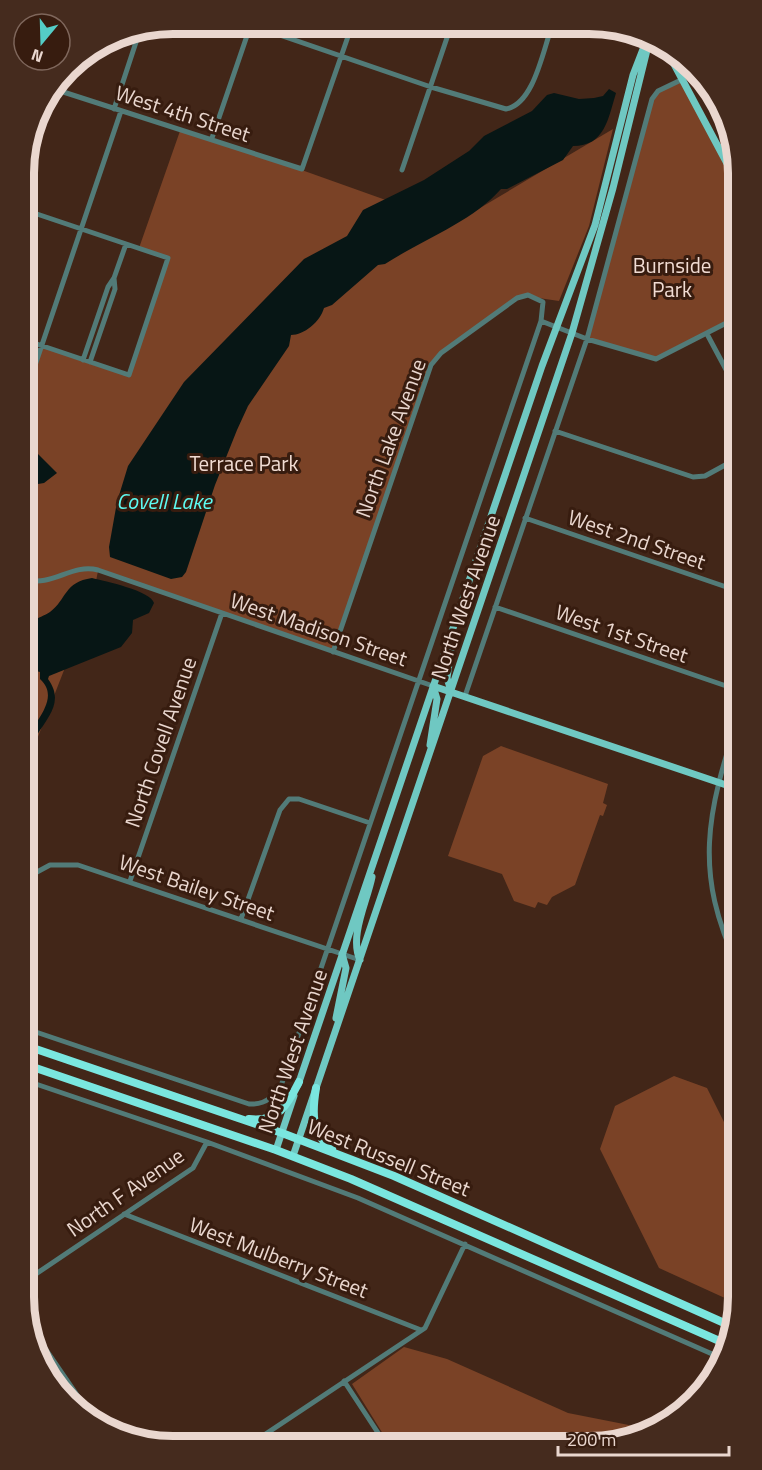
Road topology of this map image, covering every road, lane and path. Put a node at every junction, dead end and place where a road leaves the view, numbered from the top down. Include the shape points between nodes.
1 (449, 34) edge
2 (549, 34) edge
3 (247, 35) edge
4 (279, 35) edge
5 (349, 35) edge
6 (137, 40) edge
7 (645, 47) edge
8 (646, 48) edge
9 (341, 56) junction
10 (675, 65) edge
11 (683, 80) junction
12 (431, 87) junction
13 (62, 92) edge
14 (114, 109) junction
15 (121, 111) junction
16 (212, 138) junction
17 (727, 163) edge
18 (402, 170) dead end
19 (35, 213) edge
20 (81, 229) junction
21 (126, 244) junction
22 (114, 278) junction
23 (541, 321) junction
24 (728, 323) edge
25 (556, 327) junction
26 (572, 333) junction
27 (707, 334) junction
28 (587, 339) junction
29 (35, 344) edge
30 (42, 346) junction
31 (83, 360) junction
32 (90, 362) junction
33 (35, 366) edge
34 (728, 373) edge
35 (555, 430) junction
36 (728, 463) edge
37 (525, 518) junction
38 (35, 581) edge
39 (728, 587) edge
40 (495, 607) junction
41 (222, 614) junction
42 (453, 626) junction
43 (333, 652) junction
44 (418, 681) junction
45 (433, 686) junction
46 (728, 686) edge
47 (451, 691) junction
48 (465, 696) junction
49 (727, 751) edge
50 (430, 754) junction
51 (717, 782) junction
52 (727, 785) edge
53 (370, 823) junction
54 (374, 860) junction
55 (35, 872) edge
56 (130, 881) junction
57 (241, 920) junction
58 (727, 940) edge
59 (327, 949) junction
60 (342, 954) junction
61 (360, 960) junction
62 (336, 1026) junction
63 (35, 1032) edge
64 (35, 1049) edge
65 (35, 1068) edge
66 (299, 1082) junction
67 (80, 1083) junction
68 (35, 1084) edge
69 (316, 1088) junction
70 (75, 1097) junction
71 (214, 1110) junction
72 (282, 1133) junction
73 (298, 1139) junction
74 (207, 1142) junction
75 (276, 1150) junction
76 (293, 1156) junction
77 (345, 1157) junction
78 (124, 1214) junction
79 (465, 1244) junction
80 (35, 1275) edge
81 (725, 1324) edge
82 (421, 1330) junction
83 (720, 1341) edge
84 (45, 1348) edge
85 (714, 1355) edge
86 (344, 1381) junction
87 (80, 1399) edge
88 (262, 1436) edge
89 (380, 1436) edge

1 - 12 street
2 - 12 street via 528,93 517,105 501,109
3 - 16 street
4 - 9 street
5 - 9 street
6 - 14 street
7 - 25 main road, North West Avenue via 633,75 595,225
8 - 26 main road, North West Avenue via 613,188
9 - 12 street
9 - 16 street, West 4th Street via 303,169
10 - 11 main road
11 - 17 main road
11 - 28 street, North West Avenue via 658,91 652,99
12 - 18 street
13 - 14 street, West 4th Street
14 - 15 street, West 4th Street
15 - 16 street, West 4th Street via 198,137
15 - 20 street
19 - 20 street
20 - 21 street
20 - 30 street
21 - 22 street
21 - 32 street via 168,258 129,375
22 - 31 street
22 - 32 street via 115,289
23 - 25 street
23 - 43 street, North Lake Avenue via 543,302 528,295 517,298 433,361
23 - 44 street, North West Avenue
24 - 27 street
25 - 26 street
25 - 42 main road, North West Avenue
26 - 28 street
26 - 47 main road, North West Avenue
27 - 28 street via 656,359
27 - 34 street
28 - 35 street, North West Avenue
29 - 30 street
30 - 31 street
30 - 33 street
31 - 32 street
35 - 36 street via 686,475 700,477
35 - 37 street, North West Avenue
37 - 39 street, West 2nd Street
37 - 40 street, North West Avenue
38 - 41 street, West Madison Street via 43,582 88,568
40 - 46 street, West 1st Street
40 - 48 street, North West Avenue
41 - 43 street, West Madison Street
41 - 56 street, North Covell Avenue
42 - 45 main road, North West Avenue
42 - 47 main road via 447,678
43 - 44 street, West Madison Street
44 - 45 street, West Madison Street
44 - 53 street, North West Avenue
45 - 47 main road, West Madison Street
45 - 50 main road via 437,699
45 - 54 main road, North West Avenue
47 - 48 main road, West Madison Street
47 - 50 main road, North West Avenue
48 - 51 main road, West Madison Street
49 - 51 street
50 - 61 main road, North West Avenue
51 - 52 main road, West Madison Street
51 - 58 street via 710,821 710,878
53 - 57 street via 299,799 285,801
53 - 59 street, North West Avenue
54 - 60 main road, North West Avenue
54 - 61 main road via 356,939
55 - 56 street, West Bailey Street via 65,863
56 - 57 street, West Bailey Street
57 - 59 street, West Bailey Street
59 - 60 street, West Bailey Street
59 - 63 street, North West Avenue via 282,1083 266,1102 242,1102
60 - 61 street, West Bailey Street
60 - 62 main road via 346,968
60 - 66 main road, North West Avenue
61 - 62 main road, North West Avenue
62 - 69 main road, North West Avenue
64 - 71 highway, West Russell Street
65 - 67 highway, West Russell Street
66 - 71 highway via 284,1108 265,1119
66 - 72 main road, North West Avenue
67 - 70 street
67 - 75 highway, West Russell Street
68 - 70 street
69 - 73 main road, North West Avenue
69 - 77 highway via 315,1128 325,1144
70 - 74 street
71 - 72 highway, West Russell Street
72 - 73 highway, West Russell Street
72 - 75 main road, North West Avenue
73 - 76 main road, North West Avenue
73 - 77 highway, West Russell Street
74 - 78 street, North F Avenue via 193,1168
74 - 79 street via 358,1198
75 - 76 highway, West Russell Street
76 - 83 highway, West Russell Street via 423,1209
77 - 81 highway, West Russell Street
78 - 80 street, North F Avenue
78 - 82 street, West Mulberry Street
79 - 82 street via 428,1323
79 - 85 street
82 - 86 street
84 - 87 street
86 - 88 street
86 - 89 street

